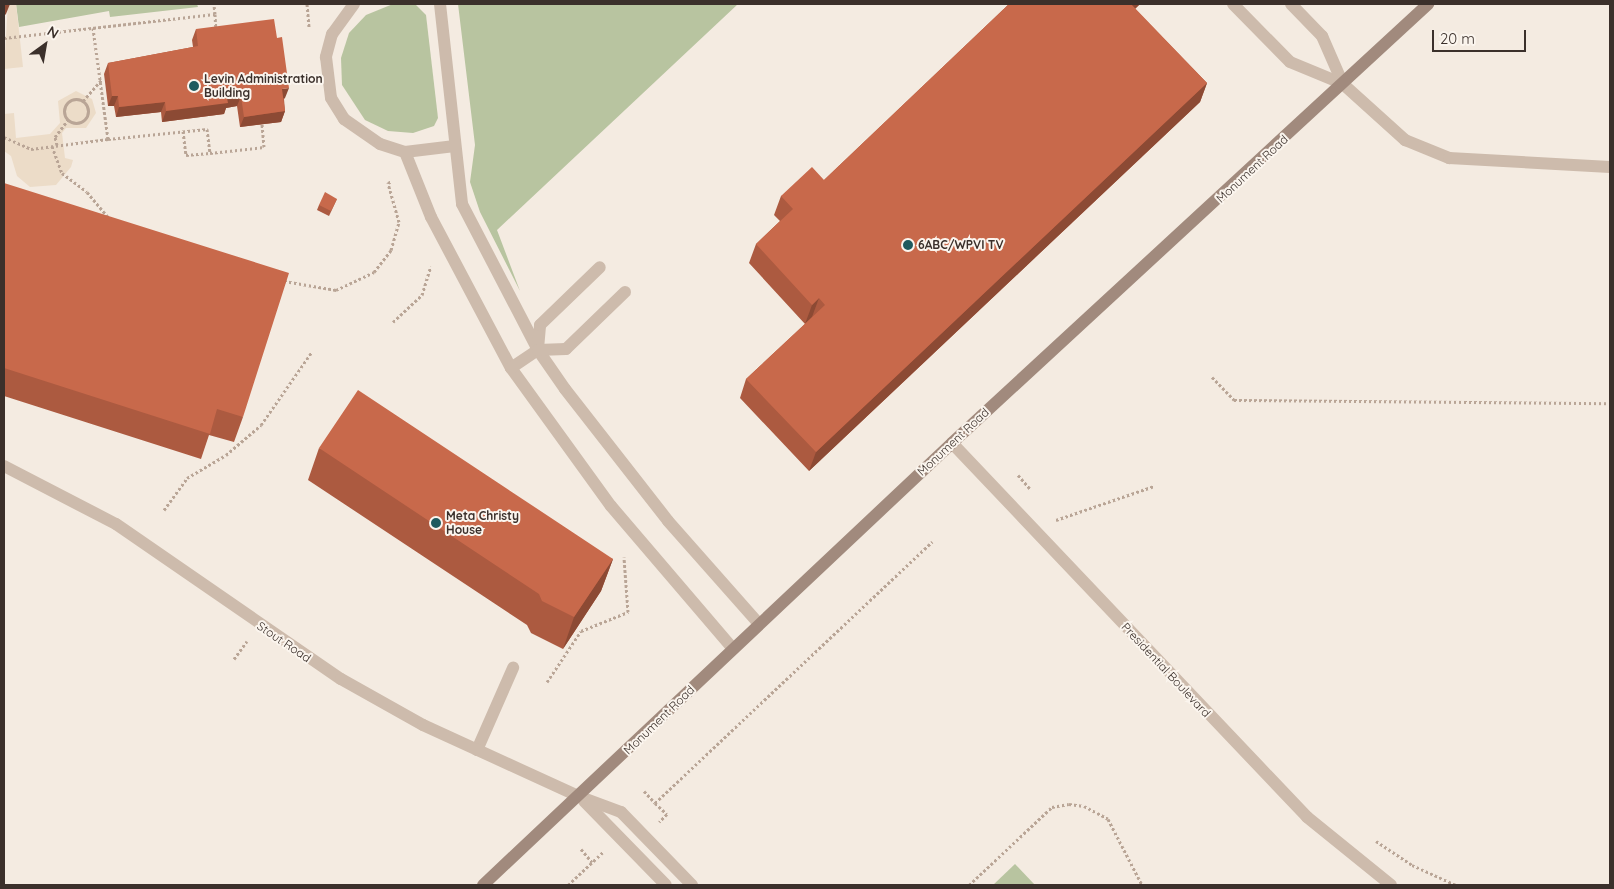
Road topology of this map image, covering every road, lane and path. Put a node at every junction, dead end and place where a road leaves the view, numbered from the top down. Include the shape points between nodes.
1 (214, 4) edge
2 (307, 4) edge
3 (354, 4) edge
4 (440, 4) edge
5 (1233, 4) edge
6 (1291, 4) edge
7 (1428, 4) edge
8 (215, 14) junction
9 (93, 28) junction
10 (309, 35) dead end
11 (217, 37) edge
12 (4, 38) edge
13 (101, 80) junction
14 (1343, 84) junction
15 (83, 101) junction
16 (68, 120) junction
17 (262, 124) edge
18 (183, 131) junction
19 (4, 137) edge
20 (108, 139) junction
21 (54, 146) junction
22 (455, 146) junction
23 (405, 152) junction
24 (210, 153) junction
25 (1610, 167) edge
26 (397, 178) dead end
27 (116, 226) edge
28 (431, 260) dead end
29 (600, 267) dead end
30 (275, 281) edge
31 (625, 292) dead end
32 (393, 322) dead end
33 (538, 350) junction
34 (311, 352) dead end
35 (511, 368) junction
36 (1212, 376) dead end
37 (1610, 403) edge
38 (952, 443) junction
39 (4, 466) edge
40 (1018, 475) dead end
41 (1154, 486) dead end
42 (1037, 498) dead end
43 (164, 510) dead end
44 (1050, 513) dead end
45 (1056, 520) junction
46 (1063, 527) dead end
47 (932, 542) dead end
48 (624, 552) dead end
49 (759, 624) junction
50 (733, 649) junction
51 (514, 668) dead end
52 (547, 682) dead end
53 (477, 750) junction
54 (644, 791) dead end
55 (578, 796) junction
56 (1369, 836) dead end
57 (581, 849) dead end
58 (606, 850) dead end
59 (592, 862) junction
60 (483, 885) edge
61 (568, 885) edge
62 (666, 885) edge
63 (692, 885) edge
64 (969, 885) edge
65 (1142, 885) edge
66 (1391, 885) edge
67 (1456, 885) edge

1 - 8 path
2 - 10 path
3 - 23 street via 332,34 326,57 331,98 361,133
4 - 22 street
5 - 14 street via 1290,62
6 - 14 street via 1322,36
7 - 14 street, Monument Road
8 - 9 path
8 - 11 path
9 - 12 path
9 - 13 path
13 - 15 path
13 - 20 path
14 - 25 street via 1405,140 1450,158
14 - 38 street, Monument Road
15 - 16 path via 87,108 83,119
15 - 16 path via 68,102 64,113
16 - 21 path via 55,137
17 - 24 path via 264,147
18 - 20 path
18 - 24 path via 186,155
18 - 24 path via 207,129
19 - 21 path via 23,148
20 - 21 path
21 - 27 path via 62,173 87,192
22 - 23 street
22 - 33 street via 462,204
23 - 35 street via 431,216
26 - 30 path via 388,183 397,207 396,237 374,272 336,290
28 - 32 path via 422,295
29 - 33 street via 540,325
31 - 33 street via 566,349
33 - 35 street
33 - 49 street via 656,506
34 - 43 path via 261,425 226,455 187,478
35 - 50 street via 611,506
36 - 37 path via 1234,400
38 - 49 street, Monument Road
38 - 66 street, Presidential Boulevard via 1307,817
39 - 53 street, Stout Road via 116,524 341,679
40 - 42 path
41 - 45 path
44 - 45 path
45 - 46 path
47 - 54 path via 655,803
48 - 52 path via 628,612 581,631
49 - 50 street, Monument Road
50 - 55 street, Monument Road
51 - 53 street
53 - 55 street, Stout Road
55 - 60 street, Monument Road
55 - 62 street
55 - 63 street, Stout Road via 620,812
56 - 67 path via 1412,865
57 - 59 path
58 - 59 path
59 - 61 path
64 - 65 path via 1052,807 1069,804 1084,806 1108,819

